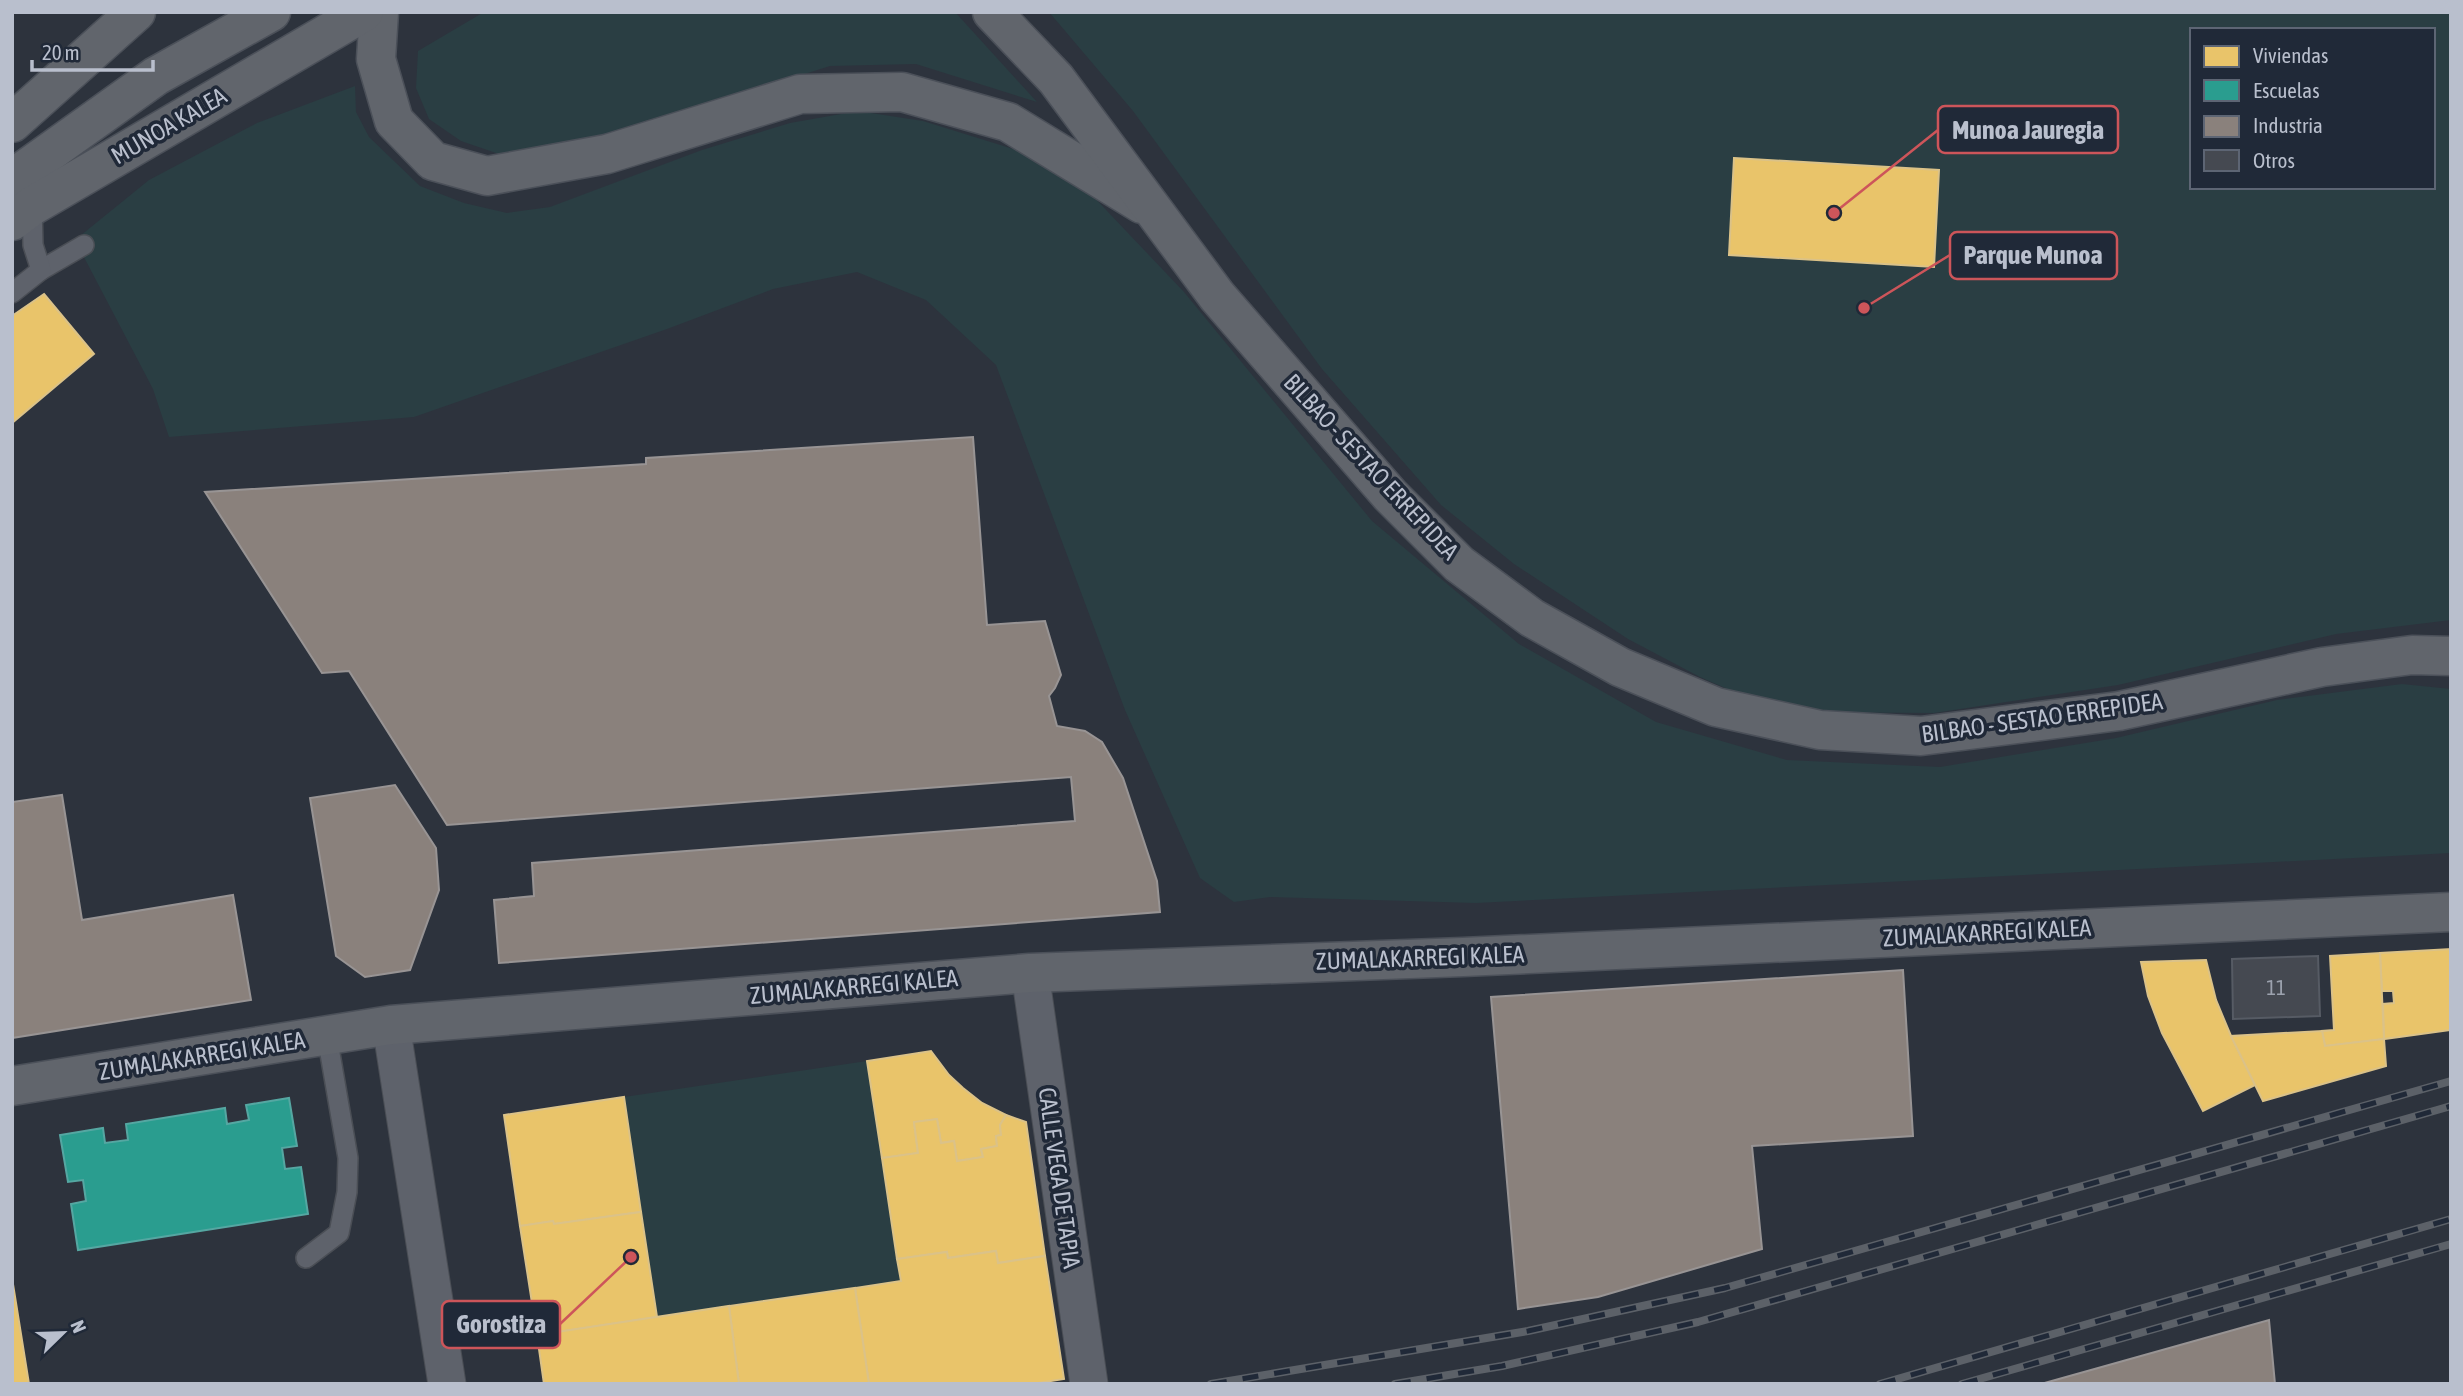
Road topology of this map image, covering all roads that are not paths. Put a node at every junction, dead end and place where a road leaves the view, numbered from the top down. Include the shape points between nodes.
1 (136, 12) edge
2 (271, 12) edge
3 (364, 12) edge
4 (379, 12) edge
5 (992, 12) edge
6 (12, 123) edge
7 (19, 202) edge
8 (1158, 215) junction
9 (84, 246) dead end
10 (41, 270) junction
11 (12, 293) edge
12 (2451, 656) edge
13 (2451, 912) edge
14 (1030, 973) junction
15 (391, 1025) junction
16 (327, 1036) junction
17 (12, 1086) edge
18 (306, 1258) dead end
19 (447, 1384) edge
20 (1089, 1384) edge

1 - 6 main road
2 - 7 main road, MUNOA KALEA via 156,76
3 - 7 main road, MUNOA KALEA
4 - 8 main road via 376,59 394,121 433,161 487,176 607,154 800,94 902,92 1008,122
5 - 8 main road, BILBAO - SESTAO ERREPIDEA via 1056,79
7 - 10 lane
8 - 12 main road, BILBAO - SESTAO ERREPIDEA via 1217,296 1390,495 1459,564 1532,618 1620,667 1716,707 1820,730 1921,736 2119,711 2322,667 2412,655
9 - 10 lane
10 - 11 lane
13 - 14 main road, ZUMALAKARREGI KALEA
14 - 15 main road, ZUMALAKARREGI KALEA
14 - 20 street, CALLE VEGA DE TAPIA
15 - 16 main road, ZUMALAKARREGI KALEA
15 - 19 street
16 - 17 main road, ZUMALAKARREGI KALEA
16 - 18 lane via 348,1158 347,1192 339,1233

